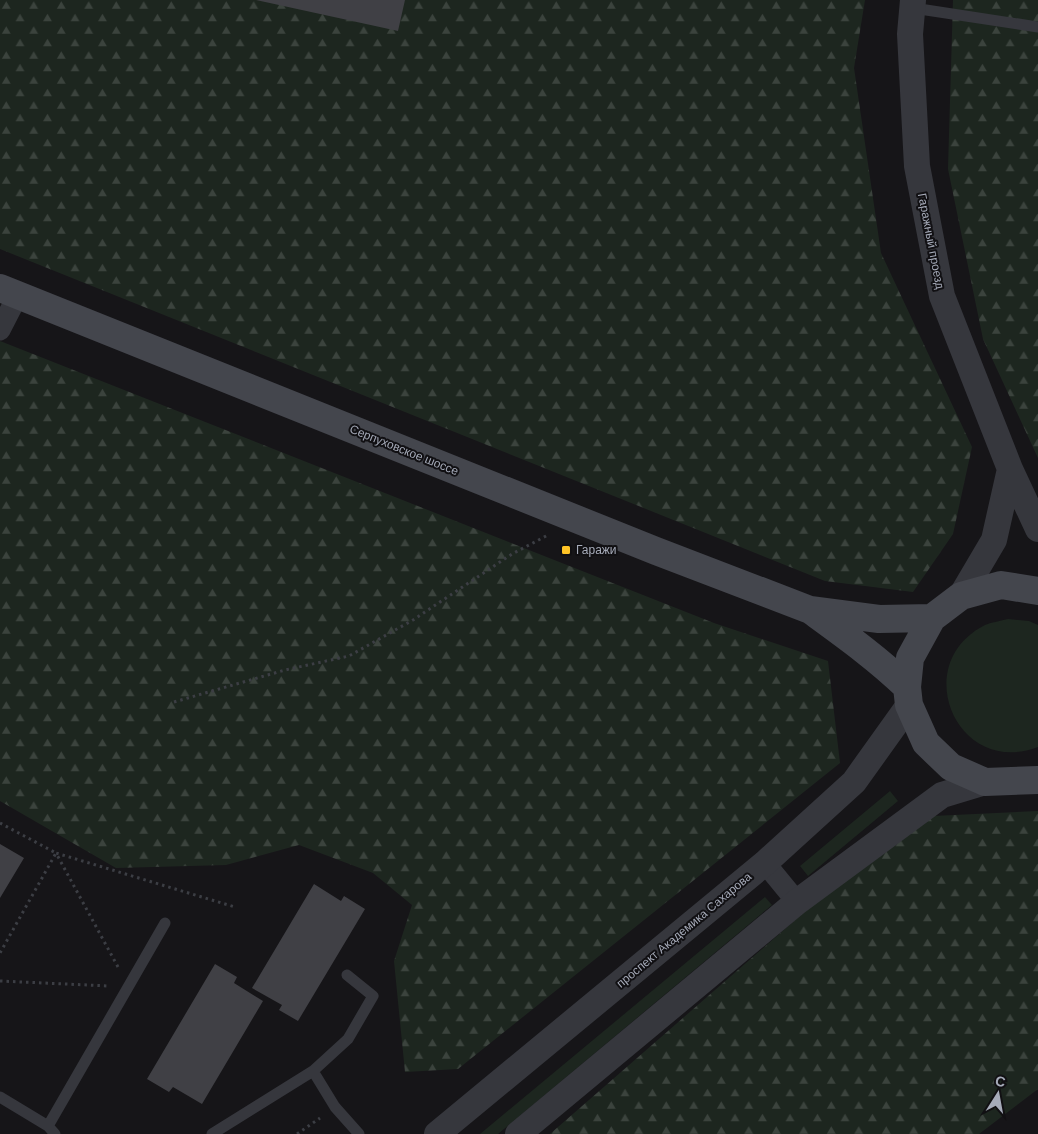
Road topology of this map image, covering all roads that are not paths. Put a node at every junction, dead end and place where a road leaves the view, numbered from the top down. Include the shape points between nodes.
1 (913, 4) edge
2 (1038, 27) edge
3 (9, 292) edge
4 (0, 330) edge
5 (1010, 469) junction
6 (1038, 529) edge
7 (1038, 591) edge
8 (960, 596) junction
9 (810, 610) junction
10 (932, 618) junction
11 (908, 696) junction
12 (1037, 780) edge
13 (985, 782) junction
14 (765, 863) junction
15 (797, 902) junction
16 (165, 923) dead end
17 (347, 975) dead end
18 (313, 1071) junction
19 (0, 1098) edge
20 (51, 1130) edge
21 (212, 1134) edge
22 (359, 1134) edge
23 (437, 1134) edge
24 (518, 1134) edge

1 - 2 lane
1 - 5 street, Гаражный проезд via 910,34 917,166 942,296
3 - 4 street
3 - 9 main road, Серпуховское шоссе
5 - 6 street, Гаражный проезд
5 - 8 street via 994,540
7 - 8 main road via 1001,585
8 - 10 main road
9 - 10 main road via 880,619
9 - 11 main road via 866,651
10 - 11 main road via 910,658
11 - 13 main road via 926,743 951,767
11 - 14 street, проспект Академика Сахарова via 854,782
12 - 13 main road
13 - 15 street via 942,795
14 - 15 street
14 - 23 street, проспект Академика Сахарова
15 - 24 street
16 - 20 lane
17 - 18 lane via 372,996 348,1039
18 - 21 lane
18 - 22 lane via 335,1107
19 - 20 lane

